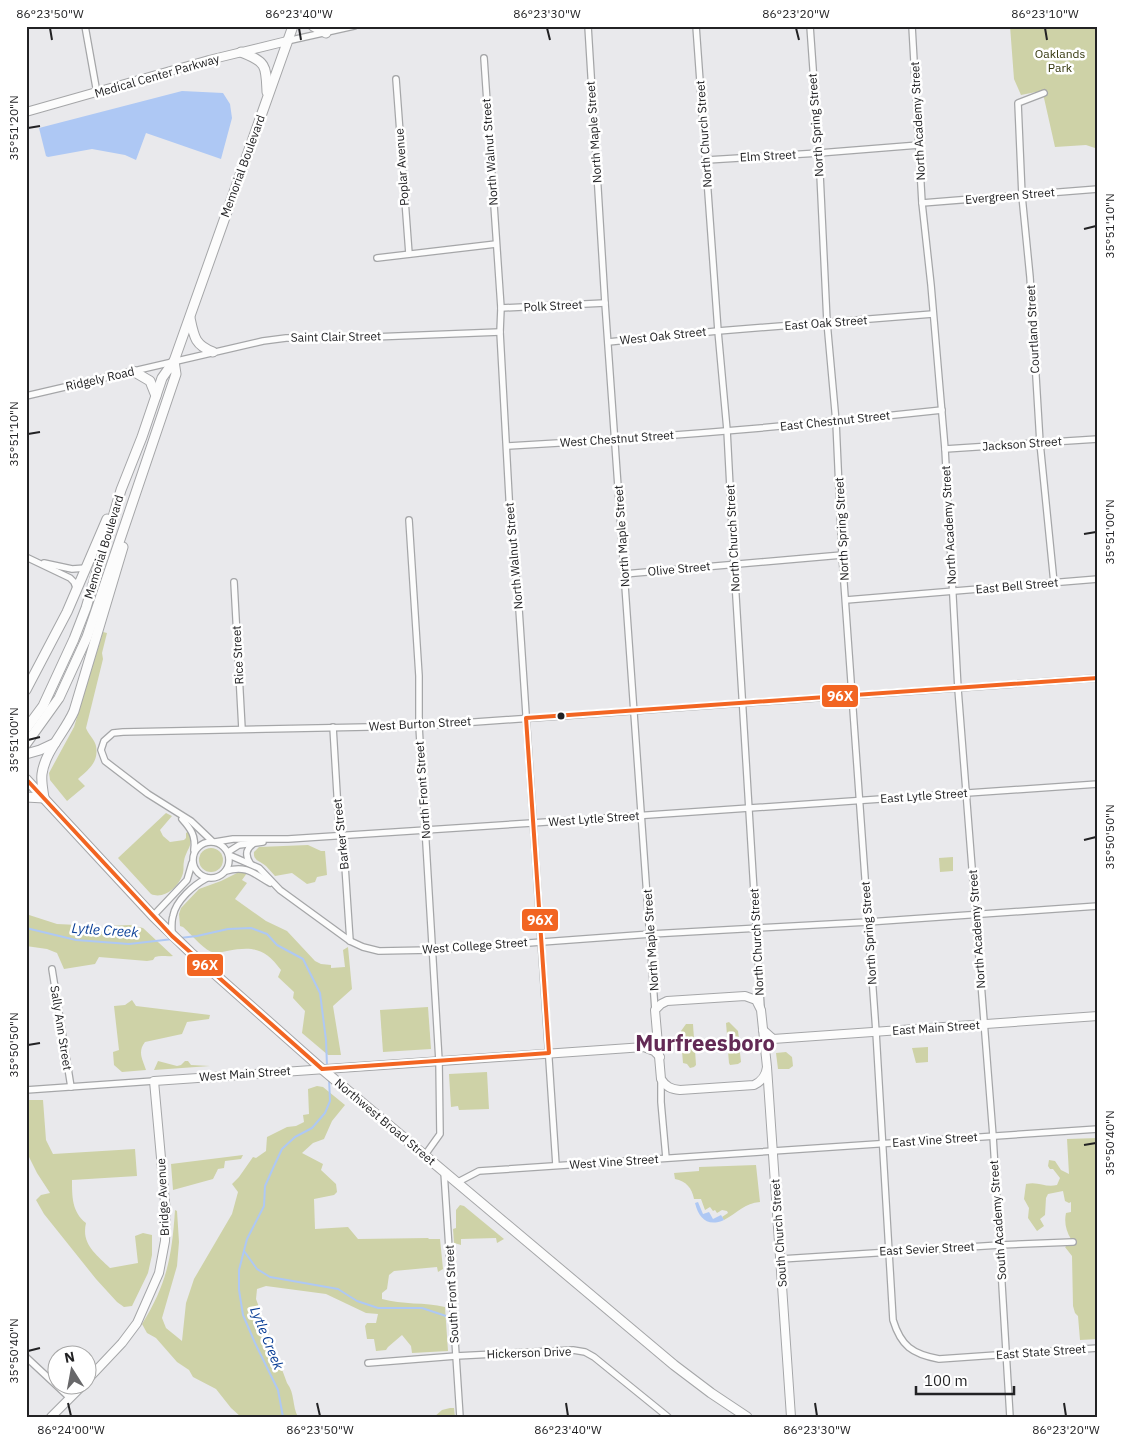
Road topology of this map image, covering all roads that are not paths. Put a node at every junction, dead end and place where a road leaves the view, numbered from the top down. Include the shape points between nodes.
1 (85, 26) edge
2 (293, 26) edge
3 (313, 26) edge
4 (354, 26) edge
5 (588, 26) edge
6 (696, 26) edge
7 (810, 26) edge
8 (912, 26) edge
9 (326, 33) junction
10 (287, 41) junction
11 (241, 52) junction
12 (484, 58) dead end
13 (396, 79) dead end
14 (97, 93) junction
15 (1044, 93) dead end
16 (268, 97) junction
17 (26, 112) edge
18 (919, 145) junction
19 (819, 153) junction
20 (707, 160) junction
21 (1098, 188) edge
22 (1022, 196) junction
23 (922, 203) junction
24 (496, 244) junction
25 (409, 254) junction
26 (377, 258) dead end
27 (605, 302) junction
28 (501, 308) junction
29 (933, 314) junction
30 (190, 317) junction
31 (827, 322) junction
32 (718, 331) junction
33 (500, 332) junction
34 (608, 342) junction
35 (213, 352) junction
36 (174, 361) junction
37 (133, 371) junction
38 (26, 396) edge
39 (156, 396) junction
40 (942, 410) junction
41 (836, 422) junction
42 (727, 430) junction
43 (1098, 439) edge
44 (615, 440) junction
45 (1040, 443) junction
46 (507, 446) junction
47 (945, 449) junction
48 (145, 464) junction
49 (121, 490) junction
50 (409, 520) dead end
51 (842, 555) junction
52 (26, 557) edge
53 (40, 562) junction
54 (734, 564) junction
55 (86, 568) junction
56 (624, 574) junction
57 (1098, 580) edge
58 (234, 582) dead end
59 (1054, 583) junction
60 (77, 590) junction
61 (953, 592) junction
62 (846, 600) junction
63 (1098, 678) edge
64 (958, 689) junction
65 (26, 690) edge
66 (852, 696) junction
67 (743, 703) junction
68 (634, 710) junction
69 (526, 718) junction
70 (419, 726) junction
71 (333, 727) junction
72 (26, 729) edge
73 (242, 729) junction
74 (55, 743) junction
75 (26, 744) edge
76 (26, 754) edge
77 (26, 779) edge
78 (1098, 784) edge
79 (967, 793) junction
80 (26, 797) edge
81 (44, 798) junction
82 (860, 801) junction
83 (750, 808) junction
84 (179, 815) junction
85 (642, 816) junction
86 (532, 823) junction
87 (425, 830) junction
88 (343, 836) junction
89 (288, 839) junction
90 (214, 842) junction
91 (253, 844) junction
92 (194, 851) junction
93 (228, 854) junction
94 (192, 861) junction
95 (250, 863) junction
96 (226, 871) junction
97 (207, 878) junction
98 (274, 884) junction
99 (1098, 906) edge
100 (976, 915) junction
101 (153, 916) junction
102 (868, 922) junction
103 (757, 928) junction
104 (651, 934) junction
105 (172, 936) junction
106 (350, 941) junction
107 (541, 942) junction
108 (432, 950) junction
109 (52, 969) dead end
110 (655, 1010) junction
111 (761, 1010) junction
112 (1098, 1016) edge
113 (984, 1024) junction
114 (763, 1030) junction
115 (876, 1032) junction
116 (658, 1034) junction
117 (774, 1039) junction
118 (644, 1047) junction
119 (765, 1050) junction
120 (549, 1053) junction
121 (660, 1057) junction
122 (439, 1061) junction
123 (767, 1067) junction
124 (322, 1069) junction
125 (661, 1079) junction
126 (154, 1081) junction
127 (71, 1087) junction
128 (26, 1090) edge
129 (1098, 1129) edge
130 (993, 1136) junction
131 (882, 1143) junction
132 (772, 1151) junction
133 (425, 1155) junction
134 (666, 1158) junction
135 (556, 1165) junction
136 (444, 1171) junction
137 (458, 1182) junction
138 (1073, 1242) dead end
139 (1000, 1245) junction
140 (889, 1252) junction
141 (781, 1259) junction
142 (1098, 1348) edge
143 (1006, 1354) junction
144 (456, 1356) junction
145 (26, 1357) edge
146 (368, 1363) dead end
147 (98, 1368) edge
148 (70, 1398) joint
149 (51, 1417) edge
150 (460, 1417) edge
151 (668, 1417) edge
152 (747, 1417) edge
153 (791, 1417) edge
154 (1010, 1417) edge

1 - 14 street
2 - 10 main road, Memorial Boulevard
3 - 9 main road
4 - 9 street
5 - 27 street, North Maple Street
6 - 20 street, North Church Street
7 - 19 street, North Spring Street
8 - 18 street, North Academy Street
9 - 10 street
10 - 11 street, Medical Center Parkway
10 - 16 main road, Memorial Boulevard
11 - 14 street, Medical Center Parkway
11 - 16 main road via 259,59 266,72
12 - 24 street, North Walnut Street
13 - 25 street, Poplar Avenue
14 - 17 street, Medical Center Parkway
15 - 22 street, Courtland Street via 1018,103
16 - 30 main road, Memorial Boulevard
18 - 19 street, Elm Street
18 - 23 street, North Academy Street
19 - 20 street, Elm Street
19 - 31 street, North Spring Street
20 - 32 street, North Church Street
21 - 22 street, Evergreen Street
22 - 23 street, Evergreen Street
22 - 45 street, Courtland Street
23 - 29 street, North Academy Street
24 - 25 street
24 - 28 street, North Walnut Street
25 - 26 street
27 - 28 street, Polk Street
27 - 34 street, North Maple Street
28 - 33 street, North Walnut Street
29 - 31 street, East Oak Street
29 - 40 street, North Academy Street
30 - 35 main road via 197,342
30 - 36 main road, Memorial Boulevard
31 - 32 street, East Oak Street
31 - 41 street, North Spring Street
32 - 34 street, West Oak Street
32 - 42 street, North Church Street
33 - 35 street, Saint Clair Street via 286,338
33 - 46 street, North Walnut Street
34 - 44 street, North Maple Street
35 - 36 street, Saint Clair Street
36 - 37 street, Ridgely Road
36 - 39 main road, Memorial Boulevard via 162,378
36 - 48 main road, Memorial Boulevard via 176,374
37 - 38 street, Ridgely Road
37 - 39 main road via 150,381
39 - 49 main road, Memorial Boulevard
40 - 41 street, East Chestnut Street
40 - 47 street, North Academy Street
41 - 42 street, East Chestnut Street
41 - 51 street, North Spring Street
42 - 44 street, West Chestnut Street
42 - 54 street, North Church Street
43 - 45 street, Jackson Street
44 - 46 street, West Chestnut Street
44 - 56 street, North Maple Street
45 - 47 street, Jackson Street
45 - 59 street, Courtland Street
46 - 69 street, North Walnut Street
47 - 61 street, North Academy Street
48 - 74 main road via 74,711
48 - 75 main road, Memorial Boulevard via 87,637 66,687
49 - 55 main road
49 - 72 main road, Memorial Boulevard via 74,639 43,706
50 - 70 street, North Front Street
51 - 54 street, Olive Street
51 - 62 street, North Spring Street
52 - 53 street
53 - 55 street via 72,569
53 - 60 street via 70,578
54 - 56 street, Olive Street
54 - 67 street, North Church Street
55 - 60 main road
56 - 68 street, North Maple Street
57 - 59 street, East Bell Street
58 - 73 street, Rice Street
59 - 61 street, East Bell Street
60 - 65 main road
61 - 62 street, East Bell Street
61 - 64 street, North Academy Street
62 - 66 street, North Spring Street
63 - 64 street, West Burton Street
64 - 66 street, West Burton Street
64 - 79 street, North Academy Street
66 - 67 street, West Burton Street
66 - 82 street, North Spring Street
67 - 68 street, West Burton Street
67 - 83 street, North Church Street
68 - 69 street, West Burton Street
68 - 85 street, North Maple Street
69 - 70 street, West Burton Street
69 - 86 street, North Walnut Street
70 - 71 street, West Burton Street
70 - 87 street, North Front Street
71 - 73 street, West Burton Street
71 - 88 street, Barker Street via 339,827
73 - 84 street, West Burton Street via 109,735 102,745 102,754 109,764
74 - 76 main road
74 - 81 main road via 42,774
77 - 81 main road, Northwest Broad Street
78 - 79 street, East Lytle Street
79 - 82 street, East Lytle Street
79 - 100 street, North Academy Street
80 - 81 main road
81 - 101 main road, Northwest Broad Street
82 - 83 street, East Lytle Street
82 - 102 street, North Spring Street
83 - 85 street, West Lytle Street
83 - 103 street, North Church Street
84 - 90 street
84 - 92 street via 193,831
85 - 86 street, West Lytle Street
85 - 104 street, North Maple Street
86 - 87 street, West Lytle Street
86 - 107 street, North Walnut Street
87 - 88 street, West Lytle Street
87 - 108 street, North Front Street
88 - 89 street, West Lytle Street
88 - 106 street, Barker Street
89 - 90 street, West Lytle Street
89 - 91 street, West Lytle Street
90 - 92 street, West Lytle Street via 200,845
90 - 93 street
91 - 93 street, West Lytle Street via 239,845
91 - 95 street via 247,855
92 - 94 street
93 - 95 street, West College Street
93 - 96 street
94 - 97 street via 195,870
94 - 101 street via 187,880
95 - 98 street, West College Street via 263,871
96 - 97 street via 217,877
96 - 98 street, West College Street via 245,869
97 - 105 street via 198,882 177,905 172,917
98 - 106 street, West College Street
99 - 100 street, West College Street
100 - 102 street, West College Street
100 - 113 street, North Academy Street
101 - 105 main road, Northwest Broad Street
102 - 103 street, West College Street
102 - 115 street, North Spring Street
103 - 104 street, West College Street
103 - 111 street, North Church Street
104 - 107 street, West College Street
104 - 110 street, North Maple Street
105 - 124 main road, Northwest Broad Street
106 - 108 street, West College Street via 379,951
107 - 108 street, West College Street
107 - 120 street, North Walnut Street
108 - 122 street, North Front Street
109 - 127 street, Sally Ann Street
110 - 111 street via 667,1002 745,996 756,1000
110 - 116 street, North Maple Street
111 - 114 street, North Church Street
112 - 113 street, East Main Street
113 - 115 street, East Main Street
113 - 130 street, South Academy Street
114 - 117 street
114 - 119 street, North Church Street
115 - 117 street, East Main Street
115 - 131 street, North Spring Street
116 - 118 street
116 - 121 street, North Maple Street
117 - 119 street
118 - 120 street, West Main Street
118 - 121 street
119 - 123 street, South Church Street
120 - 122 street, West Main Street
120 - 135 street, North Walnut Street
121 - 125 street
122 - 124 street, West Main Street
122 - 133 street via 440,1134
123 - 125 street via 762,1080 754,1085 680,1090 669,1088
123 - 132 street, South Church Street
124 - 126 street, West Main Street
124 - 133 main road, Northwest Broad Street
125 - 134 street
126 - 127 street, West Main Street
126 - 147 street, Bridge Avenue via 166,1213 159,1273 137,1323
127 - 128 street, West Main Street
129 - 130 street, East Vine Street
130 - 131 street, East Vine Street
130 - 139 street, South Academy Street
131 - 132 street, East Vine Street
131 - 140 street, East State Street
132 - 134 street, West Vine Street
132 - 141 street, South Church Street
133 - 136 main road, Northwest Broad Street
134 - 135 street, West Vine Street
135 - 137 street, West Vine Street via 479,1171
136 - 137 main road, Northwest Broad Street
136 - 144 street, South Front Street
137 - 152 main road, Northwest Broad Street via 674,1365
138 - 139 street, East Sevier Street
139 - 140 street, East Sevier Street
139 - 143 street, South Academy Street
140 - 141 street, East Sevier Street
140 - 143 street, East State Street via 893,1320 905,1345 924,1356 939,1359
141 - 153 street, South Church Street
142 - 143 street, East State Street
143 - 154 street, South Academy Street
144 - 146 street, Hickerson Drive
144 - 150 street, South Front Street
144 - 151 street, Hickerson Drive via 585,1352
145 - 148 street
148 - 149 street

